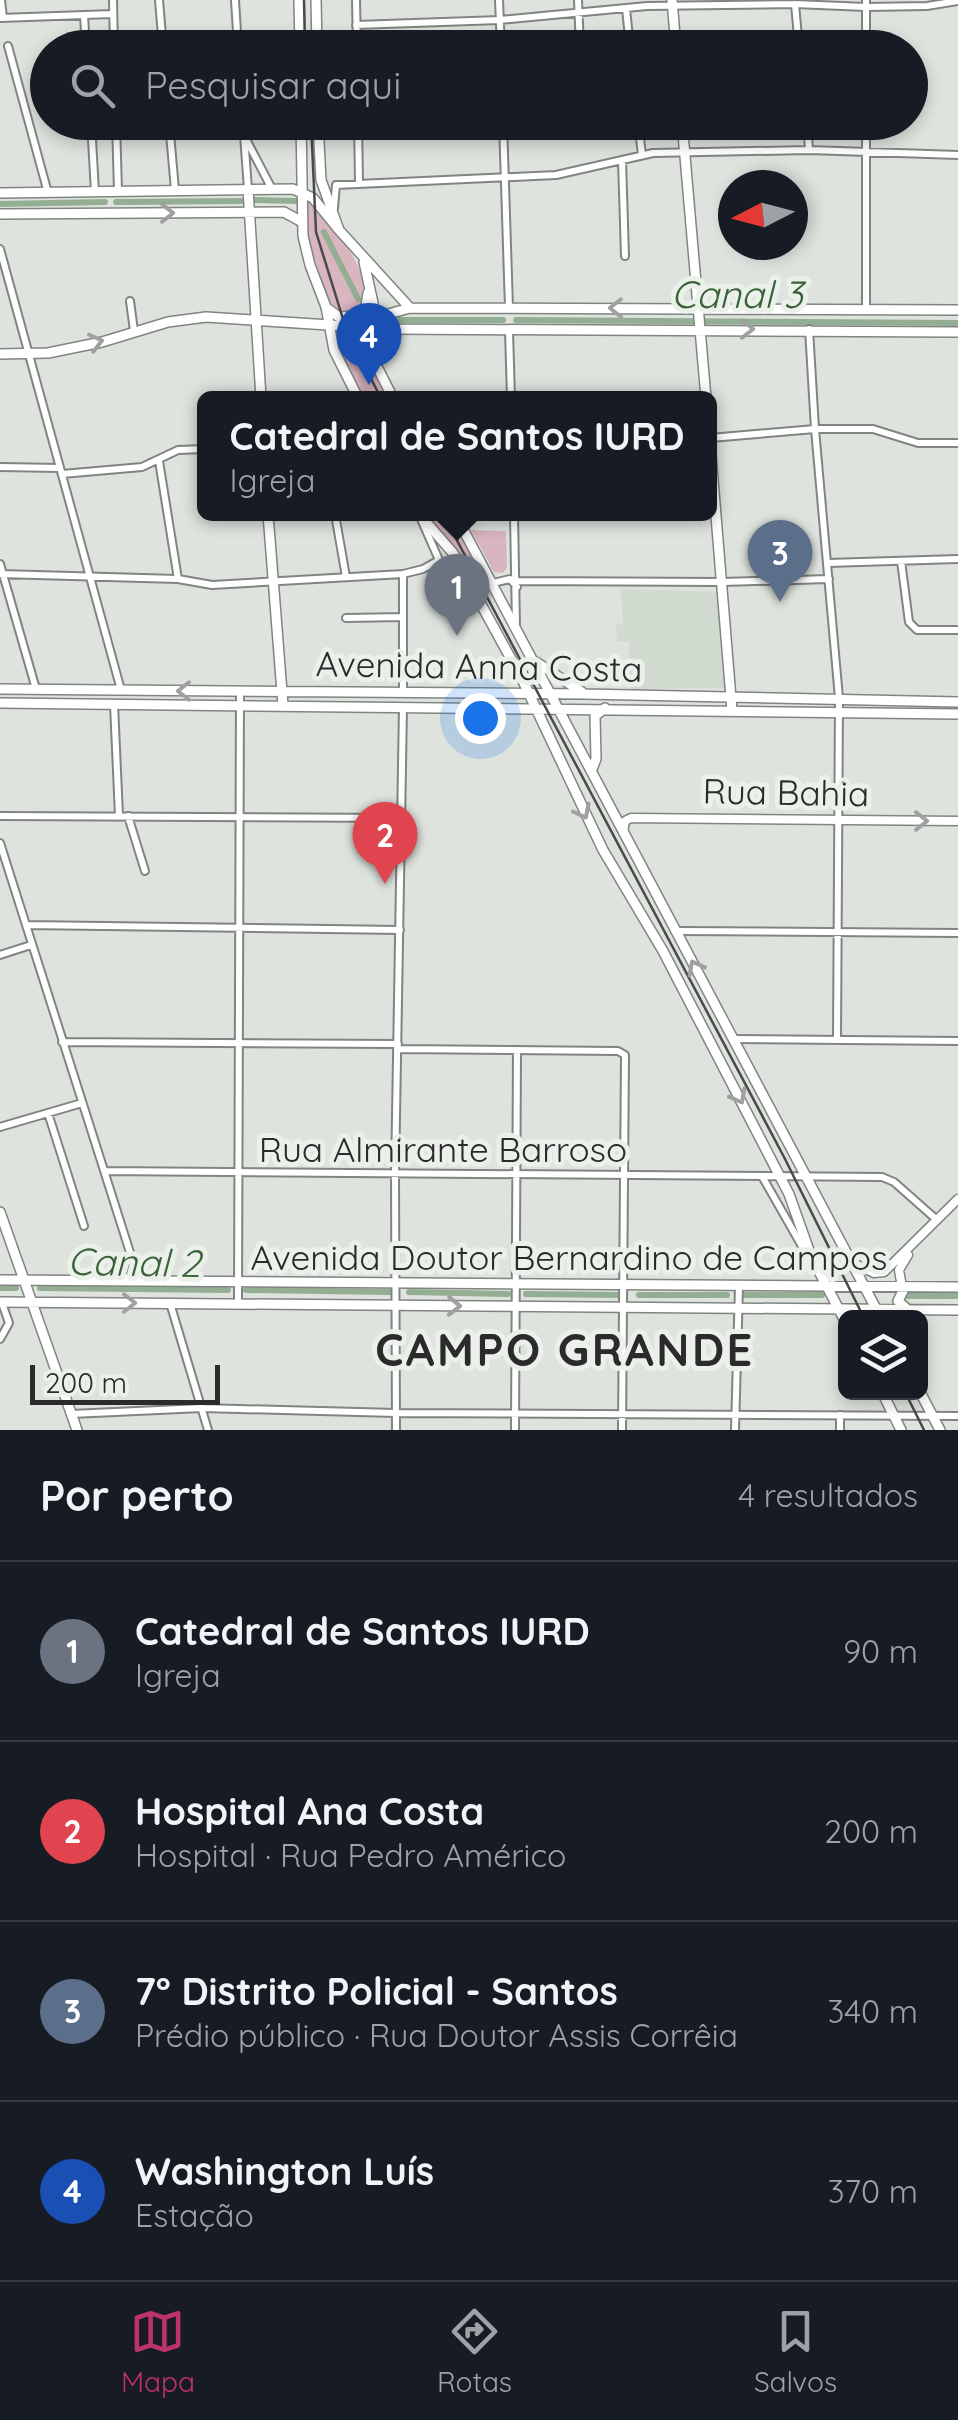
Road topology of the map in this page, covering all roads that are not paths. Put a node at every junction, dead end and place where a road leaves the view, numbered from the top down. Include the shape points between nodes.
1 (1, 0) edge
2 (113, 0) edge
3 (160, 0) edge
4 (235, 0) edge
5 (299, 0) edge
6 (316, 0) edge
7 (356, 0) edge
8 (499, 0) edge
9 (578, 0) edge
10 (958, 1) edge
11 (731, 2) edge
12 (794, 2) edge
13 (672, 3) edge
14 (866, 4) edge
15 (626, 8) junction
16 (113, 14) junction
17 (84, 15) junction
18 (578, 15) junction
19 (1, 18) edge
20 (500, 20) junction
21 (356, 25) junction
22 (85, 30) edge
23 (113, 30) edge
24 (162, 30) edge
25 (237, 30) edge
26 (300, 30) edge
27 (317, 30) edge
28 (356, 30) edge
29 (500, 30) edge
30 (579, 30) edge
31 (628, 30) edge
32 (674, 30) edge
33 (797, 30) edge
34 (866, 30) edge
35 (8, 46) dead end
36 (30, 126) edge
37 (34, 140) edge
38 (92, 140) edge
39 (115, 140) edge
40 (171, 140) edge
41 (244, 140) edge
42 (246, 140) edge
43 (301, 140) edge
44 (319, 140) edge
45 (358, 140) edge
46 (503, 140) edge
47 (640, 140) edge
48 (683, 140) edge
49 (808, 140) edge
50 (866, 140) edge
51 (809, 150) junction
52 (684, 152) junction
53 (866, 153) junction
54 (642, 155) junction
55 (958, 155) edge
56 (622, 160) junction
57 (258, 161) junction
58 (246, 164) junction
59 (504, 178) junction
60 (359, 183) junction
61 (248, 189) junction
62 (272, 189) junction
63 (175, 190) junction
64 (114, 191) junction
65 (48, 192) junction
66 (95, 192) junction
67 (302, 192) junction
68 (0, 194) edge
69 (249, 212) junction
70 (111, 213) junction
71 (0, 214) edge
72 (333, 216) junction
73 (302, 222) junction
74 (339, 230) junction
75 (0, 250) edge
76 (362, 255) junction
77 (625, 256) dead end
78 (366, 268) junction
79 (130, 301) dead end
80 (326, 307) junction
81 (410, 308) junction
82 (866, 308) junction
83 (958, 310) edge
84 (700, 319) junction
85 (509, 320) junction
86 (256, 322) junction
87 (329, 325) junction
88 (368, 325) junction
89 (388, 329) junction
90 (809, 329) junction
91 (134, 332) junction
92 (958, 332) edge
93 (370, 353) junction
94 (0, 354) edge
95 (29, 354) junction
96 (261, 391) edge
97 (354, 391) edge
98 (389, 391) edge
99 (511, 391) edge
100 (705, 391) edge
101 (815, 429) junction
102 (717, 439) edge
103 (958, 443) edge
104 (197, 449) edge
105 (159, 460) junction
106 (0, 466) edge
107 (61, 471) junction
108 (268, 521) edge
109 (335, 521) edge
110 (423, 521) edge
111 (425, 521) edge
112 (459, 521) edge
113 (514, 521) edge
114 (717, 521) edge
115 (901, 560) junction
116 (958, 560) edge
117 (828, 563) junction
118 (0, 564) edge
119 (1, 574) edge
120 (404, 574) junction
121 (346, 577) junction
122 (90, 578) junction
123 (178, 578) junction
124 (830, 579) junction
125 (272, 580) junction
126 (722, 582) junction
127 (494, 584) junction
128 (517, 584) junction
129 (478, 598) junction
130 (404, 617) junction
131 (346, 618) dead end
132 (516, 628) junction
133 (958, 630) edge
134 (534, 661) junction
135 (516, 668) junction
136 (0, 689) edge
137 (36, 690) junction
138 (121, 690) junction
139 (240, 691) junction
140 (281, 691) junction
141 (404, 693) junction
142 (433, 693) junction
143 (510, 694) junction
144 (529, 694) junction
145 (553, 694) junction
146 (584, 694) junction
147 (730, 696) junction
148 (958, 702) edge
149 (0, 703) edge
150 (114, 704) junction
151 (839, 704) junction
152 (240, 705) junction
153 (282, 706) junction
154 (403, 706) junction
155 (536, 708) junction
156 (561, 708) junction
157 (605, 708) junction
158 (732, 710) junction
159 (958, 714) edge
160 (592, 769) junction
161 (0, 816) edge
162 (123, 816) junction
163 (240, 817) junction
164 (401, 818) junction
165 (837, 820) junction
166 (958, 821) edge
167 (623, 832) junction
168 (0, 843) edge
169 (145, 872) dead end
170 (25, 926) junction
171 (239, 928) junction
172 (400, 930) junction
173 (676, 931) junction
174 (836, 932) junction
175 (958, 933) edge
176 (31, 944) junction
177 (663, 950) junction
178 (0, 955) edge
179 (733, 1039) junction
180 (837, 1040) junction
181 (958, 1041) edge
182 (62, 1042) junction
183 (238, 1043) junction
184 (398, 1046) junction
185 (517, 1050) junction
186 (82, 1103) junction
187 (48, 1113) junction
188 (0, 1126) edge
189 (791, 1148) junction
190 (770, 1157) junction
191 (105, 1171) junction
192 (236, 1173) junction
193 (395, 1174) junction
194 (516, 1176) junction
195 (624, 1176) junction
196 (806, 1177) junction
197 (763, 1178) junction
198 (781, 1178) junction
199 (958, 1199) edge
200 (0, 1212) edge
201 (937, 1220) junction
202 (84, 1226) dead end
203 (923, 1235) junction
204 (851, 1262) junction
205 (816, 1266) junction
206 (0, 1280) edge
207 (23, 1280) junction
208 (122, 1280) junction
209 (236, 1282) junction
210 (396, 1282) junction
211 (516, 1283) junction
212 (622, 1284) junction
213 (738, 1286) junction
214 (958, 1286) edge
215 (827, 1287) junction
216 (864, 1287) junction
217 (904, 1287) junction
218 (1, 1302) edge
219 (31, 1302) junction
220 (170, 1303) junction
221 (238, 1304) junction
222 (395, 1305) junction
223 (516, 1306) junction
224 (622, 1307) junction
225 (740, 1308) junction
226 (839, 1309) junction
227 (849, 1310) edge
228 (876, 1310) edge
229 (907, 1310) edge
230 (928, 1310) edge
231 (958, 1310) edge
232 (0, 1339) edge
233 (886, 1400) edge
234 (924, 1400) edge
235 (202, 1408) junction
236 (515, 1412) junction
237 (396, 1413) junction
238 (622, 1413) junction
239 (71, 1414) junction
240 (735, 1414) junction
241 (893, 1414) junction
242 (840, 1415) junction
243 (932, 1416) junction
244 (958, 1416) edge
245 (77, 1430) edge
246 (208, 1430) edge
247 (396, 1430) edge
248 (515, 1430) edge
249 (622, 1430) edge
250 (735, 1430) edge
251 (840, 1430) edge
252 (901, 1430) edge
253 (940, 1430) edge

1 - 19 street
2 - 16 street
3 - 24 street
4 - 25 street
5 - 26 main road
6 - 27 main road
7 - 21 street
8 - 20 street
9 - 18 street
10 - 14 street
11 - 12 street
11 - 13 street
12 - 14 street
12 - 33 street
13 - 15 street
13 - 32 main road
14 - 34 street
15 - 18 street
15 - 31 street
16 - 17 street
16 - 23 street
17 - 19 street
17 - 22 street
18 - 20 street
18 - 30 street
20 - 21 street
20 - 29 street
21 - 28 street
35 - 36 street
37 - 65 street
38 - 66 street
39 - 64 street
40 - 63 street
41 - 58 street
42 - 57 street
43 - 67 main road
44 - 72 main road via 320,175
45 - 60 street
46 - 59 street
47 - 54 street
48 - 52 main road
49 - 51 street
50 - 53 street
51 - 52 street
51 - 53 street
52 - 54 street
52 - 84 main road
53 - 55 street
53 - 82 street
54 - 56 street
56 - 59 street
56 - 77 street
57 - 58 street
57 - 62 street
58 - 61 street
59 - 60 street
59 - 85 street
60 - 72 street via 335,185
61 - 62 main road
61 - 63 main road
61 - 69 main road
62 - 67 main road
63 - 64 main road
64 - 66 main road
64 - 70 main road
65 - 66 main road
65 - 68 main road
67 - 73 main road
67 - 74 main road
70 -> 69 main road
69 - 73 main road via 288,212
69 - 86 main road
70 - 71 main road
72 - 74 main road
73 - 80 main road
74 - 76 main road
75 - 95 street
76 - 78 main road
76 - 81 main road
78 - 80 main road via 368,298 361,313 342,317
78 - 88 main road via 373,294
79 - 91 street
80 - 87 main road
81 - 85 main road
81 - 89 main road via 388,314
82 - 83 main road
82 - 84 main road
84 -> 85 main road
84 - 85 main road
84 -> 90 main road
84 - 100 main road
85 - 89 main road
85 - 99 street
86 - 87 main road
86 - 91 main road via 196,317
86 - 96 main road
87 - 88 main road
87 - 97 main road
88 - 89 main road
88 - 93 main road
89 - 93 main road
90 - 92 main road
90 - 101 street
95 -> 91 main road
93 - 98 main road
94 - 95 main road
95 - 107 street
101 - 102 street
101 - 103 street via 873,429 918,443
101 - 117 street
104 - 105 street
105 - 107 street via 133,468
105 - 123 street
106 - 107 street
107 - 122 street
108 - 125 main road
109 - 121 street
110 - 120 street via 439,560
111 - 129 main road
112 - 127 main road
113 - 128 street
114 - 126 main road
115 - 116 street
115 - 117 street
115 - 133 street via 909,622 916,630
117 - 124 street
118 - 119 street
119 - 122 street
119 - 137 street
120 - 121 street
120 - 130 street
121 - 125 street
122 - 123 street
122 - 138 street
123 - 125 street via 212,584
124 - 126 street
124 - 151 street
125 - 140 main road
126 - 128 street
126 - 147 main road
127 - 128 street
127 - 129 main road
127 - 132 main road
128 - 132 street
129 - 135 main road
130 - 131 street
130 - 141 street
132 - 134 main road
134 - 145 main road
134 - 146 main road
135 - 143 main road
135 - 144 main road
136 - 137 main road, Avenida Anna Costa
137 - 138 main road, Avenida Anna Costa
139 -> 138 main road, Avenida Anna Costa
139 - 140 main road, Avenida Anna Costa
139 - 152 street
140 - 141 main road, Avenida Anna Costa
140 - 153 main road
141 - 142 main road, Avenida Anna Costa
142 - 143 main road, Avenida Anna Costa
142 - 154 main road via 409,696
143 - 144 main road, Avenida Anna Costa
144 - 145 main road, Avenida Anna Costa
144 - 155 main road
145 - 146 main road, Avenida Anna Costa
145 - 156 main road
146 - 147 main road, Avenida Anna Costa
147 - 151 main road, Avenida Anna Costa
147 - 158 main road
148 - 151 main road, Avenida Anna Costa
149 - 150 main road, Avenida Anna Costa
150 - 152 main road, Avenida Anna Costa
150 - 162 street
151 - 158 main road, Avenida Anna Costa
151 - 159 main road, Avenida Anna Costa
151 - 165 street
152 - 153 main road, Avenida Anna Costa
152 - 163 street
153 - 154 main road, Avenida Anna Costa
154 - 155 main road, Avenida Anna Costa
154 - 164 street
155 - 156 main road, Avenida Anna Costa
155 -> 177 main road via 603,850
156 - 157 main road, Avenida Anna Costa
156 - 160 main road
157 - 158 main road, Avenida Anna Costa
157 - 160 main road via 595,716
160 - 167 main road
161 - 162 street
162 - 163 street
162 - 169 street
163 - 164 street
163 - 171 street
164 - 172 street
165 -> 166 street, Rua Bahia
165 - 167 street, Rua Bahia via 631,818
165 - 174 street
167 - 173 main road
168 - 170 street
170 - 171 street
170 - 176 street
171 - 172 street
171 - 183 street
172 - 184 street
173 - 174 street
173 - 177 main road
179 -> 173 main road
174 - 175 street
174 - 180 street
176 - 178 street
176 - 182 street
177 -> 190 main road
179 - 180 street
179 - 189 main road
180 - 181 street
182 - 183 street
182 - 186 street
183 - 184 street
183 - 192 street
184 - 185 street
184 - 193 street
185 - 194 street
185 - 195 street via 625,1054
186 - 187 street
186 - 191 street
187 - 188 street
187 - 202 street
189 - 190 main road via 784,1158
189 - 196 main road
190 - 198 main road
191 - 192 street, Rua Almirante Barroso
191 - 208 street via 134,1265
192 - 193 street, Rua Almirante Barroso
192 - 209 street
193 - 194 street, Rua Almirante Barroso
193 - 210 street
194 - 195 street, Rua Almirante Barroso
194 - 211 street
195 - 197 street, Rua Almirante Barroso
195 - 212 street
196 - 198 street, Rua Almirante Barroso
196 - 201 street, Rua Almirante Barroso via 886,1178
196 - 204 main road
197 - 198 street, Rua Almirante Barroso
197 - 205 street
198 - 205 main road
199 - 201 street
200 - 207 main road
201 - 203 street
203 - 204 street via 884,1272
203 - 217 street via 900,1266
204 - 216 main road
205 - 215 main road
206 - 207 main road, Avenida Doutor Bernardino de Campos
207 - 208 main road, Avenida Doutor Bernardino de Campos
207 - 219 main road
208 - 209 main road, Avenida Doutor Bernardino de Campos
209 - 210 main road, Avenida Doutor Bernardino de Campos
209 - 221 street
210 - 211 main road, Avenida Doutor Bernardino de Campos
210 - 222 street
211 - 212 main road, Avenida Doutor Bernardino de Campos
211 - 223 street
212 - 213 main road, Avenida Doutor Bernardino de Campos
212 - 224 street
213 - 215 main road, Avenida Doutor Bernardino de Campos
213 - 225 street
214 - 217 main road, Avenida Doutor Bernardino de Campos
215 - 216 main road, Avenida Doutor Bernardino de Campos
215 - 226 main road
216 - 217 main road, Avenida Doutor Bernardino de Campos
216 - 228 main road
217 - 229 main road via 898,1298
218 - 219 main road, Avenida Doutor Bernardino de Campos
218 - 232 street via 10,1323
219 -> 220 main road, Avenida Doutor Bernardino de Campos
219 - 239 main road
220 - 221 main road, Avenida Doutor Bernardino de Campos
220 - 235 street
221 - 222 main road, Avenida Doutor Bernardino de Campos
222 -> 223 main road, Avenida Doutor Bernardino de Campos
222 - 237 street
223 - 224 main road, Avenida Doutor Bernardino de Campos
223 - 236 street
224 - 225 main road, Avenida Doutor Bernardino de Campos
224 - 238 street
225 - 226 main road, Avenida Doutor Bernardino de Campos
225 - 240 street
226 - 227 main road, Avenida Doutor Bernardino de Campos
230 - 231 main road, Avenida Doutor Bernardino de Campos
233 - 241 main road
234 - 243 main road
235 - 237 street
235 - 239 street
235 - 246 street
236 - 237 street
236 - 238 street
236 - 248 street
237 - 247 street
238 - 240 street
238 - 249 street
239 - 245 main road
240 - 242 street
240 - 250 street
241 - 242 street
241 - 243 street
241 - 252 main road
242 - 251 street
243 - 244 street
243 - 253 main road

